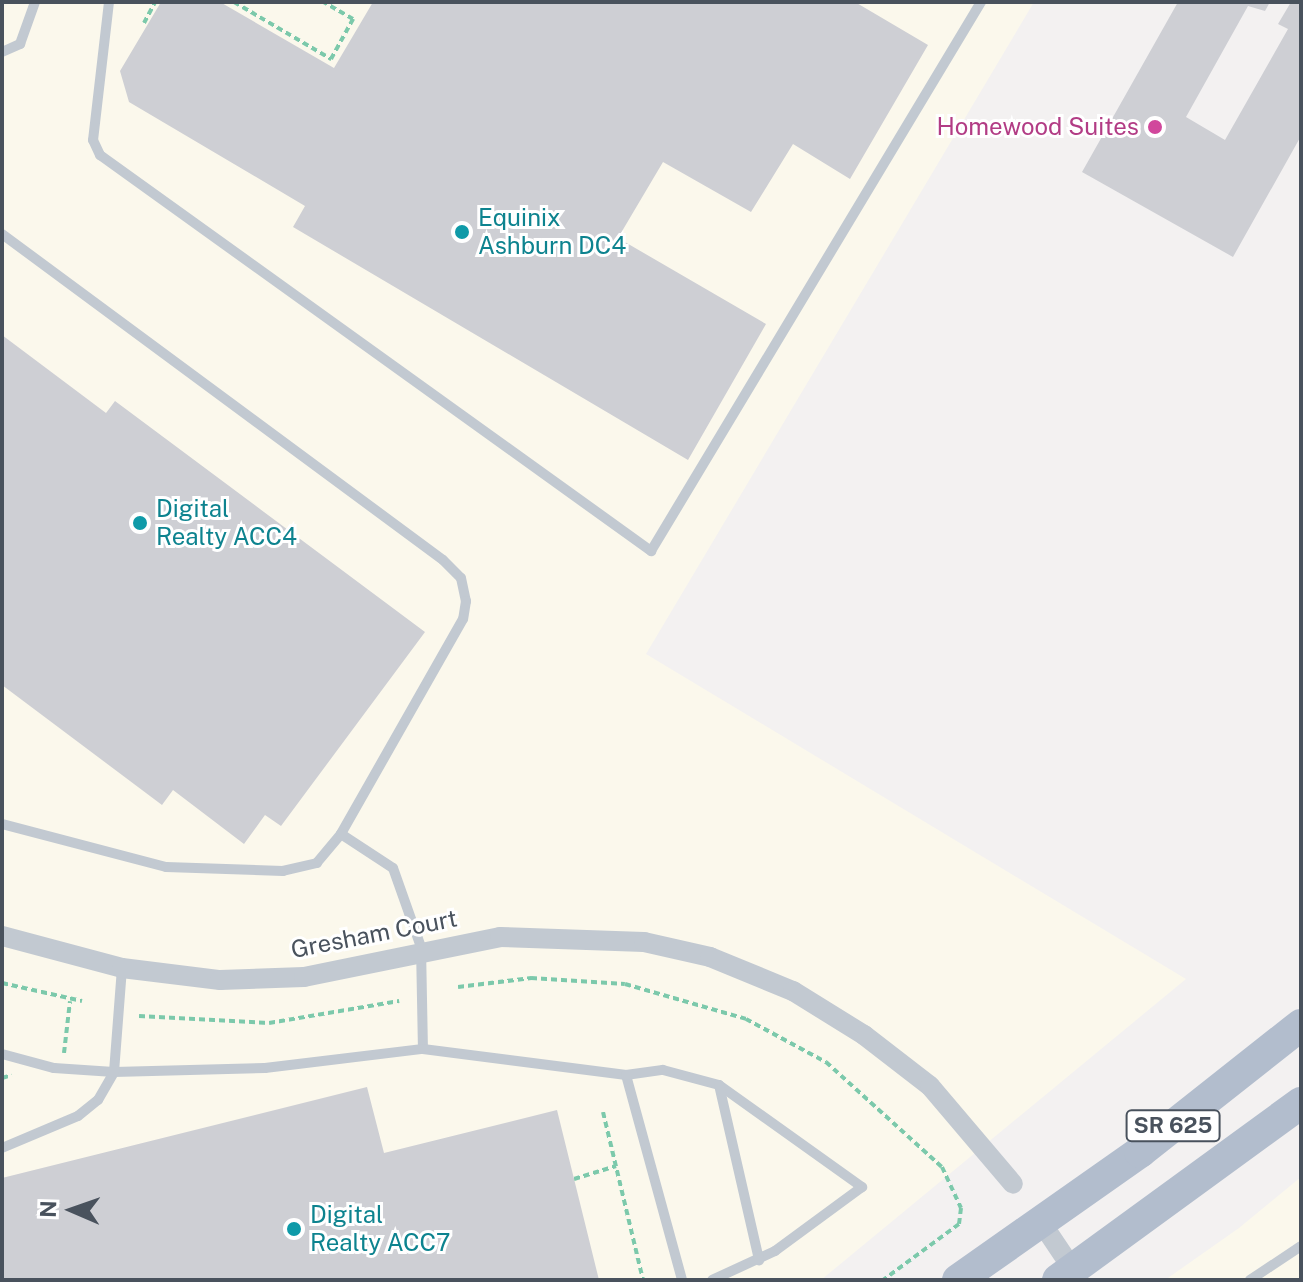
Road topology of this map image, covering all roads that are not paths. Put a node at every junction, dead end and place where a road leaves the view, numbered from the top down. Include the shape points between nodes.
1 (35, 2) edge
2 (109, 2) edge
3 (981, 2) edge
4 (2, 52) edge
5 (2, 234) edge
6 (2, 824) edge
7 (341, 834) junction
8 (2, 936) edge
9 (421, 947) junction
10 (122, 968) junction
11 (1301, 1025) edge
12 (423, 1049) junction
13 (2, 1054) edge
14 (114, 1072) junction
15 (626, 1075) junction
16 (719, 1085) junction
17 (1301, 1103) edge
18 (2, 1148) edge
19 (1013, 1184) dead end
20 (1041, 1222) junction
21 (1301, 1246) edge
22 (759, 1260) junction
23 (1070, 1277) edge
24 (682, 1280) edge
25 (712, 1280) edge
26 (958, 1280) edge
27 (1250, 1280) edge

1 - 4 lane via 20,44
2 - 3 lane via 93,140 100,155 651,551
5 - 7 lane via 461,578 463,619
6 - 7 lane via 166,867 209,870 283,871 317,863
7 - 9 lane via 393,868
8 - 10 street, Gresham Court
9 - 10 street, Gresham Court via 274,979
9 - 12 lane
9 - 19 street, Gresham Court via 581,937 710,957 793,991 864,1035 930,1086
10 - 14 lane
11 - 20 main road, SR 625
12 - 14 lane via 265,1068
12 - 15 lane
13 - 14 lane
14 - 18 lane via 78,1116
15 - 16 lane via 663,1070
15 - 24 lane
16 - 22 lane
16 - 22 lane via 862,1187
17 - 23 main road, SR 625
20 - 23 street
20 - 26 main road, SR 625
21 - 27 lane
22 - 25 lane

